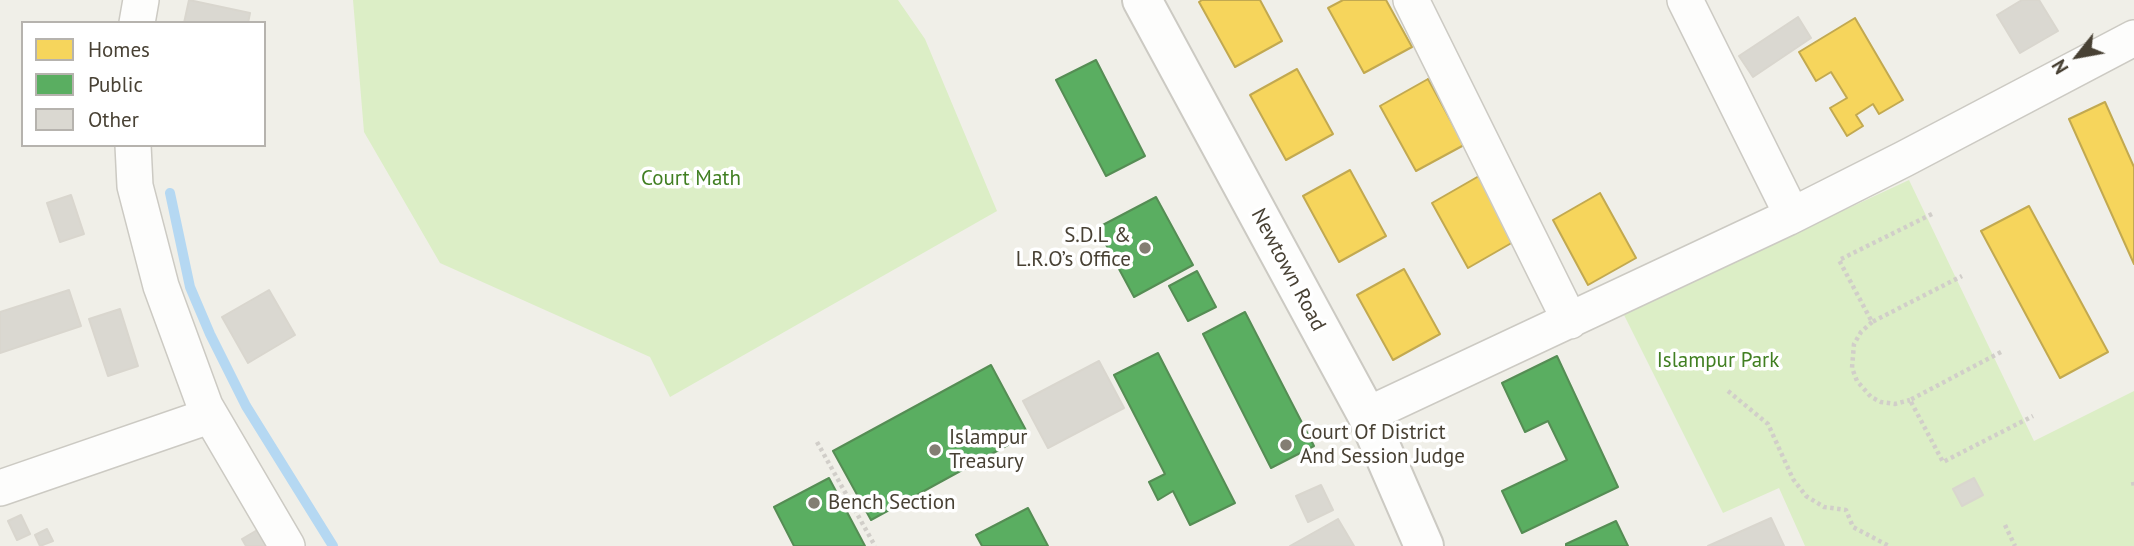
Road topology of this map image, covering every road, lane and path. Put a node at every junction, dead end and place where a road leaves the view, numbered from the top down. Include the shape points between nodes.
1 (142, 0) edge
2 (1142, 0) edge
3 (1411, 0) edge
4 (1685, 0) edge
5 (137, 21) edge
6 (2134, 38) edge
7 (133, 147) edge
8 (1932, 214) dead end
9 (1792, 215) junction
10 (1962, 276) dead end
11 (1570, 321) junction
12 (1872, 322) junction
13 (2001, 352) dead end
14 (1728, 391) dead end
15 (1910, 400) junction
16 (1367, 415) junction
17 (209, 416) junction
18 (2033, 416) dead end
19 (817, 442) dead end
20 (2133, 482) edge
21 (0, 488) edge
22 (2134, 488) edge
23 (2005, 525) dead end
24 (287, 546) edge
25 (875, 546) edge
26 (1424, 546) edge
27 (1889, 546) edge
28 (2015, 546) edge

1 - 5 street
2 - 16 street, Newtown Road
3 - 11 street
4 - 9 street
6 - 9 street
7 - 17 street via 135,186 160,286
8 - 12 path via 1839,260
9 - 11 street
10 - 12 path
11 - 16 street
12 - 15 path via 1854,344 1852,368 1857,381 1881,402
13 - 15 path
14 - 27 path via 1768,424 1793,479 1806,496 1824,507 1846,510 1853,527
15 - 18 path via 1943,462
16 - 26 street, Newtown Road
17 - 21 street
17 - 24 street
19 - 25 path
20 - 22 path
23 - 28 path

